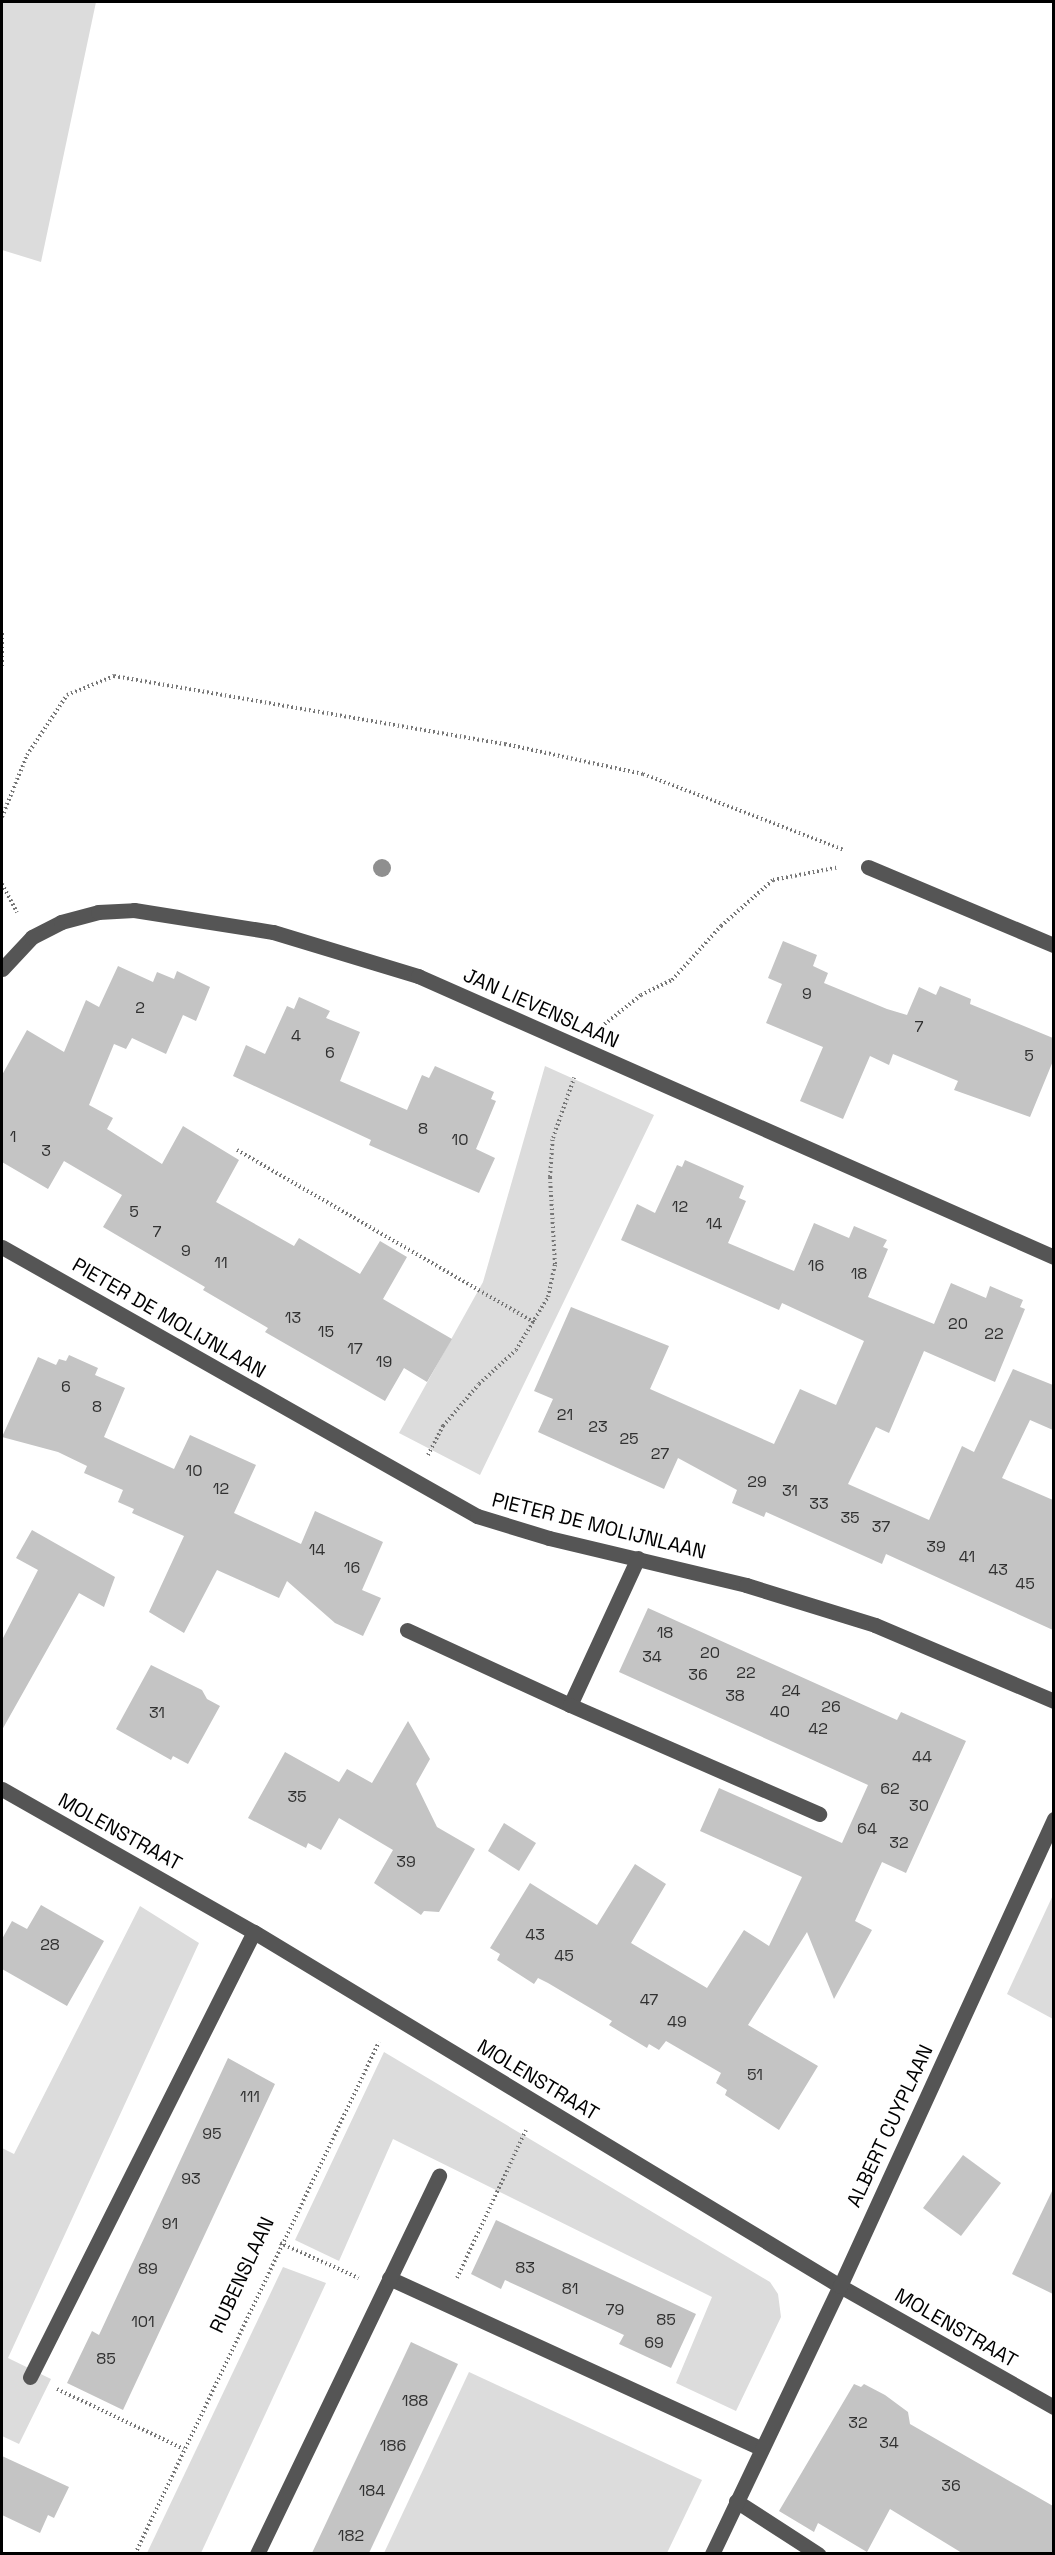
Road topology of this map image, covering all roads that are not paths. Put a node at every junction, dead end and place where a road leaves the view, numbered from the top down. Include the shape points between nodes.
1 (868, 867) road end
2 (1053, 945) edge
3 (2, 969) edge
4 (2, 1247) edge
5 (1053, 1257) edge
6 (638, 1558) junction
7 (407, 1630) dead end
8 (1053, 1701) edge
9 (570, 1704) junction
10 (2, 1789) edge
11 (819, 1814) dead end
12 (1053, 1819) edge
13 (254, 1932) junction
14 (439, 2175) dead end
15 (386, 2284) junction
16 (840, 2286) junction
17 (30, 2377) road end
18 (1053, 2408) edge
19 (761, 2448) junction
20 (736, 2501) junction
21 (257, 2553) edge
22 (712, 2553) edge
23 (818, 2553) edge

1 - 2 street
3 - 5 street, JAN LIEVENSLAAN via 32,937 61,922 98,912 134,910 273,932 418,976
4 - 6 street, PIETER DE MOLIJNLAAN via 477,1516 549,1538
6 - 8 street, PIETER DE MOLIJNLAAN via 746,1585 875,1625
6 - 9 street
7 - 9 street
9 - 11 street
10 - 13 street, MOLENSTRAAT
12 - 16 street, ALBERT CUYPLAAN
13 - 16 street, MOLENSTRAAT
13 - 17 street
14 - 15 street
15 - 19 street via 445,2303
15 - 21 street
16 - 18 street, MOLENSTRAAT
16 - 19 street, ALBERT CUYPLAAN
19 - 20 street, ALBERT CUYPLAAN
20 - 22 street, ALBERT CUYPLAAN
20 - 23 street

